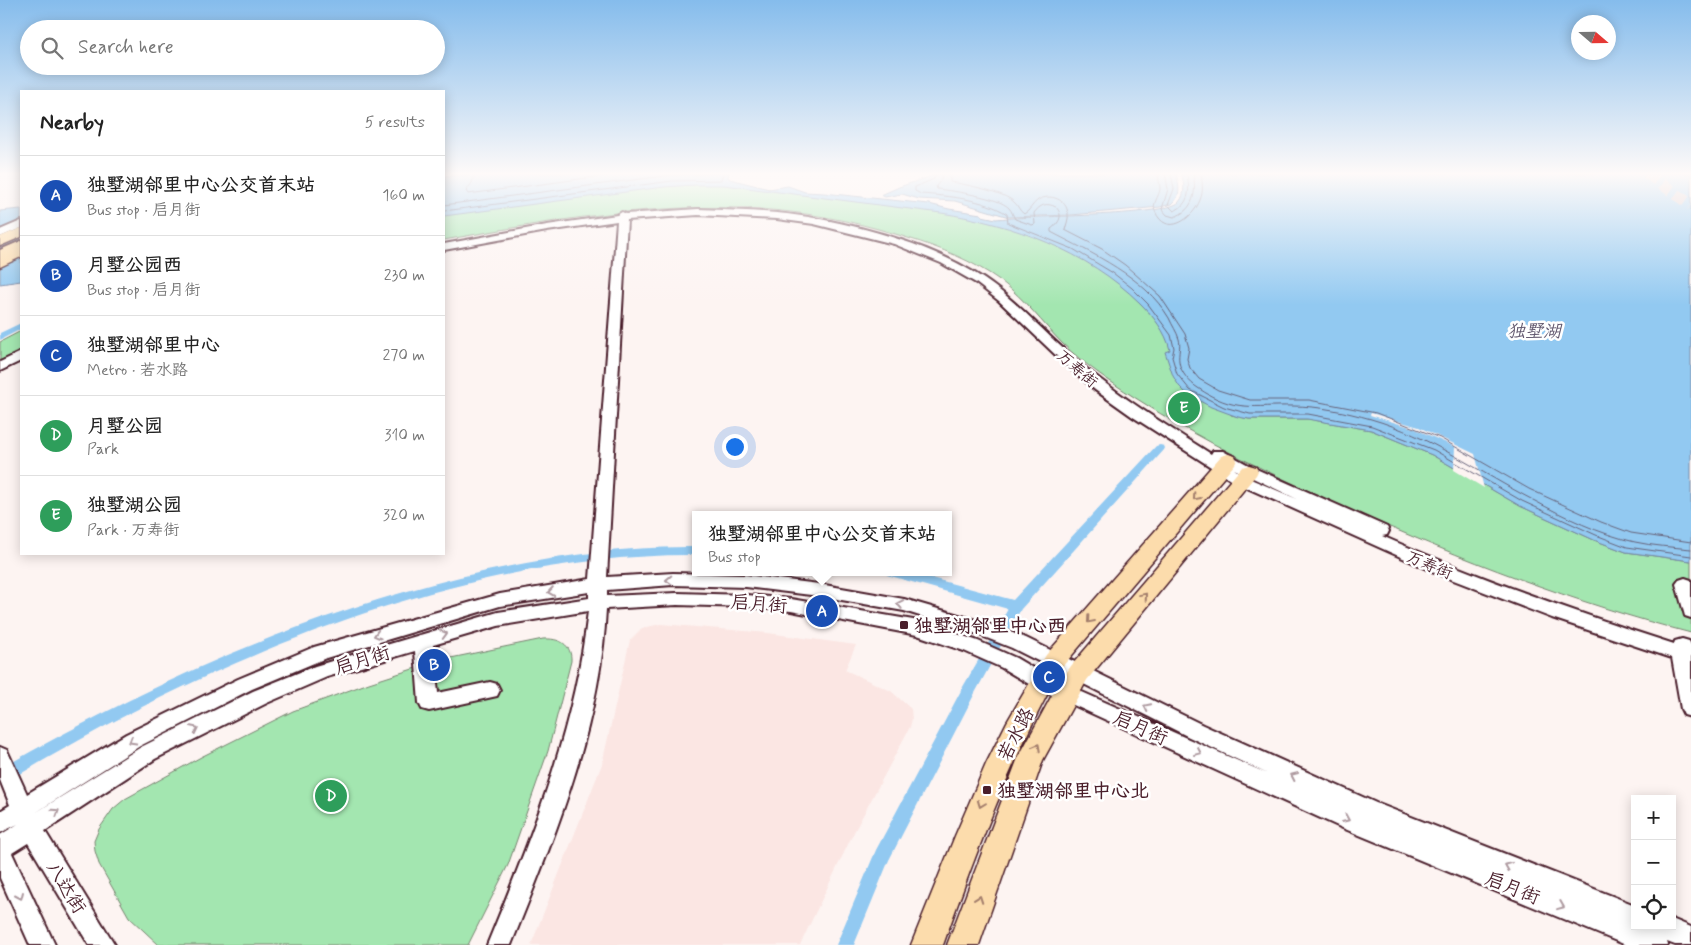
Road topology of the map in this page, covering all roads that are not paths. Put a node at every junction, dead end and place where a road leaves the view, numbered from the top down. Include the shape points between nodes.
1 (615, 217) edge
2 (622, 217) edge
3 (784, 217) edge
4 (20, 224) edge
5 (20, 232) edge
6 (0, 234) edge
7 (20, 238) edge
8 (0, 242) edge
9 (20, 246) edge
10 (445, 246) edge
11 (0, 248) edge
12 (20, 253) edge
13 (0, 256) edge
14 (0, 263) edge
15 (20, 357) edge
16 (20, 360) edge
17 (0, 369) edge
18 (1225, 464) junction
19 (1245, 475) junction
20 (1685, 584) dead end
21 (598, 593) junction
22 (1691, 611) edge
23 (423, 640) junction
24 (1686, 651) edge
25 (1060, 677) junction
26 (490, 690) dead end
27 (1691, 709) edge
28 (0, 756) edge
29 (26, 819) junction
30 (0, 823) edge
31 (0, 850) edge
32 (1631, 915) edge
33 (1668, 930) edge
34 (1691, 939) edge
35 (43, 945) edge
36 (103, 945) edge
37 (499, 945) edge
38 (927, 945) edge
39 (963, 945) edge
40 (1656, 945) edge

1 - 10 street, 万寿街
2 - 21 street
3 - 18 street, 万寿街 via 823,223 898,242 945,261 1003,299 1100,387 1138,414 1161,424
4 - 6 street
5 - 8 main road
7 - 11 highway
9 - 13 highway
12 - 14 main road
15 - 17 street
16 - 17 street
18 - 19 street, 万寿街
18 -> 25 main road, 若水路
19 - 24 street, 万寿街 via 1449,572 1558,613
25 -> 19 main road, 若水路
20 - 22 street
23 -> 21 street, 启月街
21 - 25 street, 启月街 via 792,605 920,628 1009,663
25 -> 21 street, 启月街 via 1019,643 904,605 746,580 674,579
21 -> 29 street, 启月街 via 500,600 321,652 245,684 133,740
21 - 37 street via 588,681 576,730 543,832
23 - 26 street via 429,703
29 -> 23 street, 启月街 via 260,697 322,671
24 - 27 street
32 -> 25 street, 启月街 via 1368,810 1196,731
25 -> 38 main road, 若水路 via 987,790
39 -> 25 main road, 若水路
25 -> 40 street, 启月街 via 1348,820
28 - 29 street via 14,782
29 - 30 street, 启月街
29 - 31 street, 启月街
29 - 36 street, 八达街
31 -> 35 street
33 - 34 street

